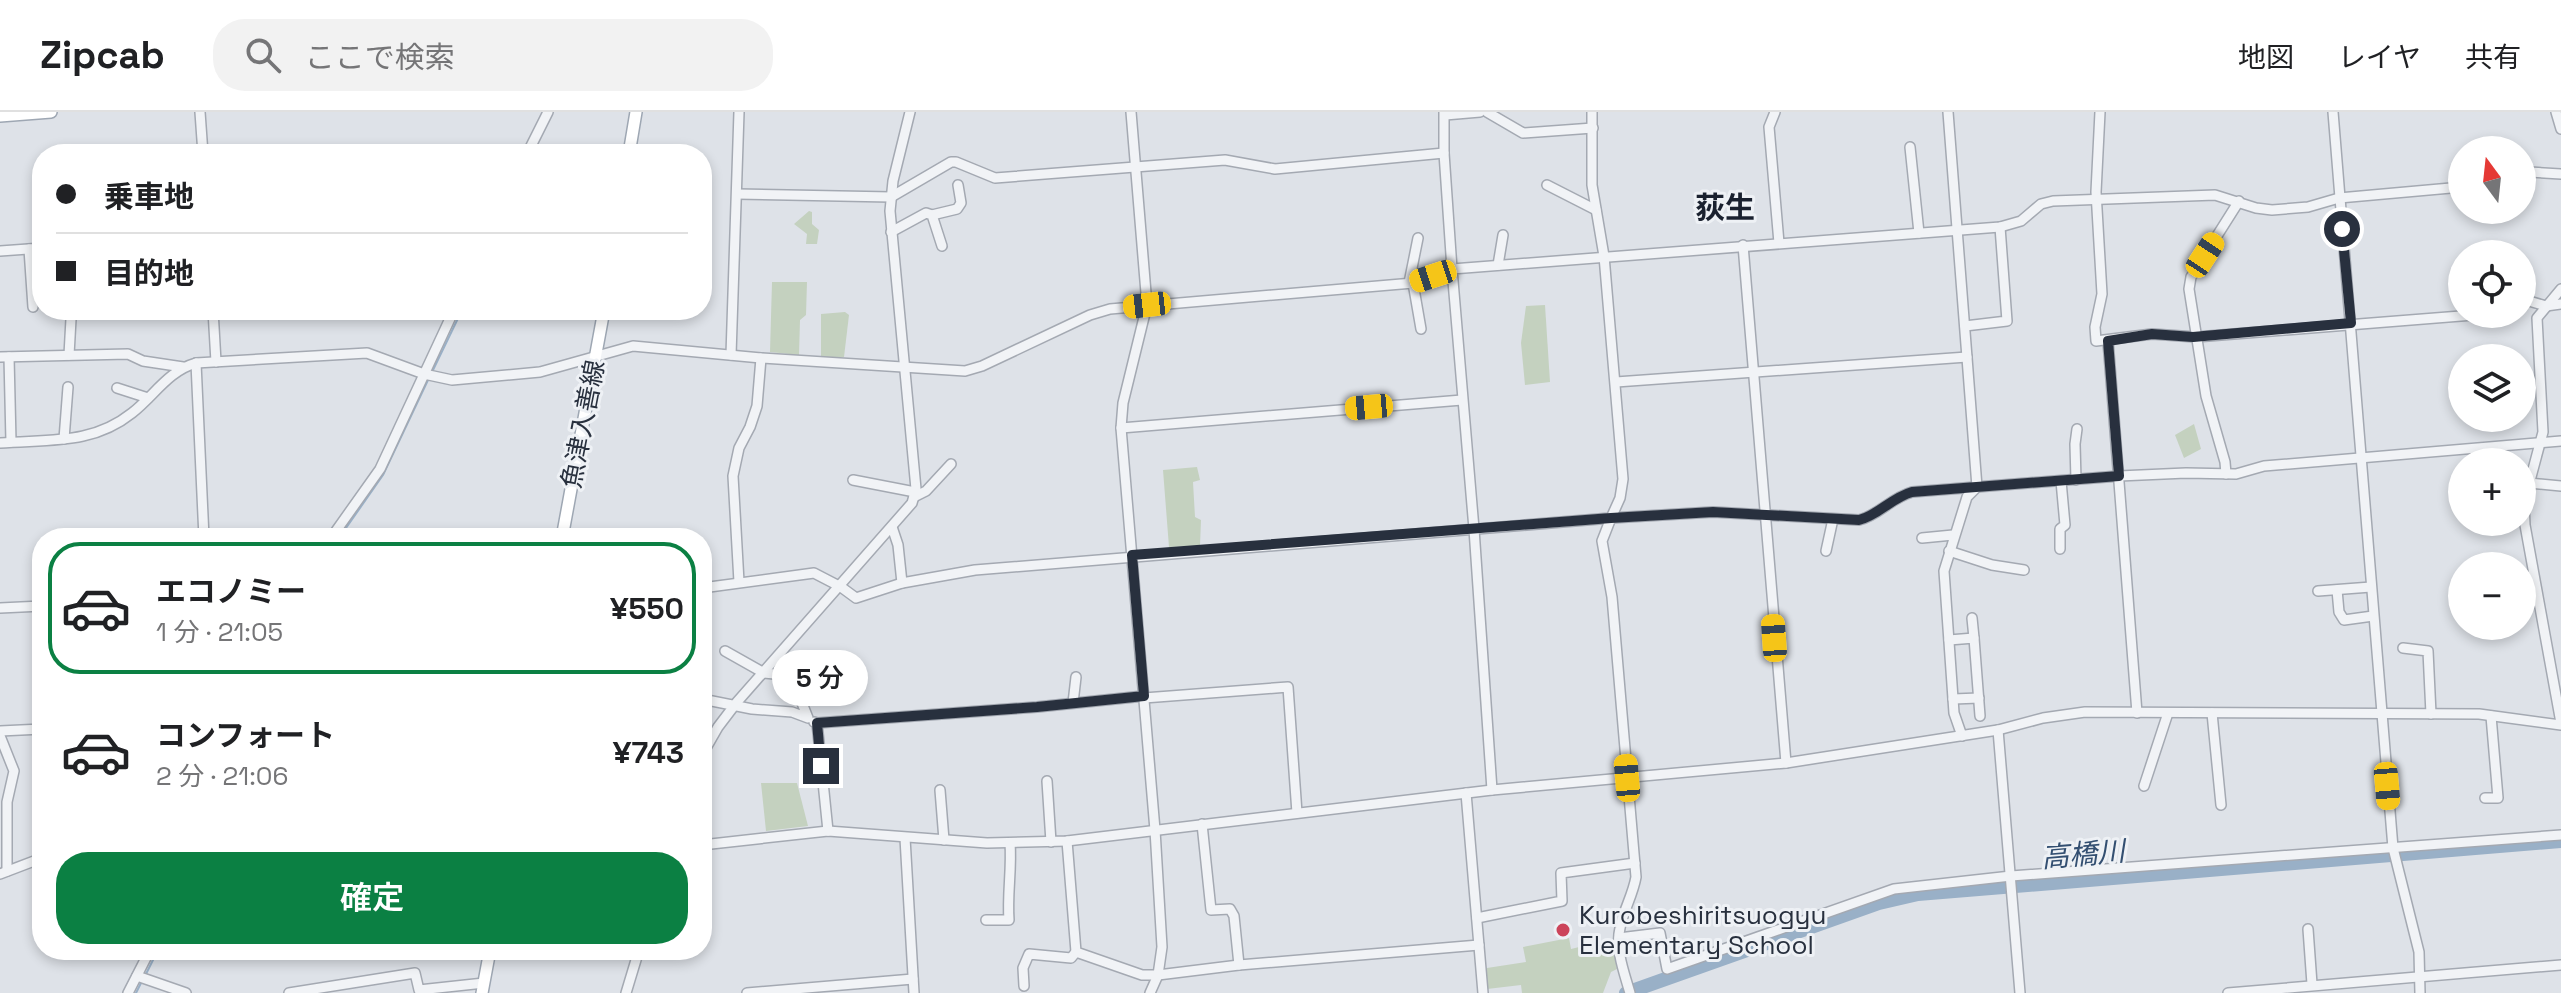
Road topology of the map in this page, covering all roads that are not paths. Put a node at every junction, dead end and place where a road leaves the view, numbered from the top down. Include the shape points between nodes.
1 (51, 112) edge
2 (200, 112) edge
3 (548, 112) edge
4 (636, 112) edge
5 (739, 112) edge
6 (910, 112) edge
7 (1131, 112) edge
8 (1480, 112) edge
9 (1487, 112) edge
10 (1592, 112) edge
11 (1775, 112) edge
12 (1948, 112) edge
13 (2100, 112) edge
14 (2333, 112) edge
15 (2556, 112) edge
16 (25, 113) edge
17 (1444, 114) edge
18 (0, 116) edge
19 (1593, 128) junction
20 (2561, 129) edge
21 (202, 144) edge
22 (532, 144) edge
23 (631, 144) edge
24 (1910, 147) dead end
25 (1444, 153) junction
26 (1136, 167) junction
27 (2536, 172) edge
28 (2561, 174) edge
29 (958, 185) dead end
30 (1547, 185) dead end
31 (2448, 188) edge
32 (737, 194) junction
33 (891, 197) junction
34 (2339, 198) junction
35 (2097, 200) junction
36 (2239, 201) junction
37 (1596, 210) junction
38 (932, 215) junction
39 (2000, 227) junction
40 (1958, 230) junction
41 (891, 232) junction
42 (1919, 233) junction
43 (1503, 235) dead end
44 (1418, 238) dead end
45 (1779, 243) junction
46 (1743, 245) junction
47 (942, 246) dead end
48 (29, 249) junction
49 (32, 249) edge
50 (0, 251) edge
51 (1604, 256) junction
52 (1498, 265) junction
53 (1452, 269) junction
54 (1411, 283) junction
55 (2561, 289) edge
56 (32, 292) edge
57 (2536, 303) edge
58 (2561, 304) edge
59 (1147, 305) junction
60 (2546, 306) junction
61 (2448, 317) edge
62 (71, 320) edge
63 (214, 320) edge
64 (449, 320) edge
65 (602, 320) edge
66 (2351, 323) junction
67 (1965, 326) junction
68 (1421, 329) dead end
69 (2196, 337) junction
70 (2108, 341) junction
71 (69, 355) junction
72 (731, 355) junction
73 (4, 357) edge
74 (596, 357) junction
75 (1967, 357) junction
76 (761, 358) junction
77 (216, 362) junction
78 (196, 363) junction
79 (905, 366) junction
80 (183, 367) junction
81 (1754, 373) junction
82 (424, 374) junction
83 (1616, 382) junction
84 (68, 387) dead end
85 (117, 388) dead end
86 (148, 398) junction
87 (1462, 400) junction
88 (1121, 428) junction
89 (2077, 429) dead end
90 (64, 439) junction
91 (2561, 441) edge
92 (6, 442) edge
93 (2541, 443) junction
94 (2361, 459) junction
95 (2536, 460) edge
96 (951, 464) dead end
97 (2226, 474) junction
98 (2119, 476) junction
99 (853, 480) dead end
100 (2076, 480) junction
101 (2061, 481) junction
102 (2536, 484) edge
103 (2561, 486) edge
104 (1977, 487) junction
105 (914, 494) junction
106 (1765, 514) junction
107 (1611, 518) junction
108 (1833, 519) junction
109 (892, 527) junction
110 (204, 528) edge
111 (338, 528) edge
112 (564, 528) edge
113 (1474, 529) junction
114 (1953, 535) junction
115 (1922, 538) dead end
116 (2060, 549) dead end
117 (1826, 551) dead end
118 (1949, 551) junction
119 (1132, 555) junction
120 (2024, 570) dead end
121 (739, 582) junction
122 (902, 583) junction
123 (712, 586) edge
124 (841, 587) junction
125 (2371, 587) junction
126 (2536, 589) edge
127 (2337, 590) junction
128 (2318, 591) dead end
129 (32, 606) edge
130 (0, 608) edge
131 (2373, 616) junction
132 (1972, 618) dead end
133 (1974, 638) junction
134 (1949, 640) junction
135 (2403, 648) dead end
136 (725, 651) dead end
137 (764, 673) junction
138 (1076, 677) dead end
139 (1144, 697) junction
140 (1979, 698) junction
141 (1953, 699) junction
142 (712, 701) edge
143 (1073, 703) junction
144 (734, 706) junction
145 (2137, 713) junction
146 (2168, 713) junction
147 (2212, 713) junction
148 (2381, 713) junction
149 (2431, 714) junction
150 (1980, 716) dead end
151 (2491, 716) junction
152 (812, 721) junction
153 (2561, 724) edge
154 (32, 730) edge
155 (1998, 730) junction
156 (0, 733) edge
157 (1962, 736) junction
158 (712, 738) edge
159 (1786, 763) junction
160 (1627, 778) junction
161 (1047, 781) dead end
162 (2144, 786) dead end
163 (940, 790) dead end
164 (1492, 790) junction
165 (1466, 793) junction
166 (2485, 798) dead end
167 (3, 802) edge
168 (2221, 805) dead end
169 (1297, 813) junction
170 (1202, 824) junction
171 (1155, 830) junction
172 (828, 831) junction
173 (2561, 835) edge
174 (905, 838) junction
175 (944, 840) junction
176 (1067, 841) junction
177 (1051, 842) junction
178 (1010, 843) junction
179 (712, 844) edge
180 (2393, 848) junction
181 (32, 862) edge
182 (1635, 863) junction
183 (3, 872) edge
184 (2011, 876) junction
185 (1477, 918) junction
186 (986, 920) dead end
187 (2308, 929) dead end
188 (1619, 938) junction
189 (1479, 945) junction
190 (1076, 952) junction
191 (145, 960) edge
192 (488, 960) edge
193 (636, 960) edge
194 (1239, 965) junction
195 (2561, 965) edge
196 (1158, 975) junction
197 (2420, 975) junction
198 (137, 976) junction
199 (913, 979) junction
200 (2312, 984) junction
201 (1024, 986) dead end
202 (483, 988) edge
203 (128, 993) edge
204 (186, 993) edge
205 (289, 993) edge
206 (626, 993) edge
207 (747, 993) edge
208 (914, 993) edge
209 (1150, 993) edge
210 (1483, 993) edge
211 (1630, 993) edge
212 (2020, 993) edge
213 (2228, 993) edge
214 (2420, 993) edge

1 - 16 main road
2 - 21 street
3 - 22 street
4 - 23 main road
5 - 32 street
6 - 33 street
7 - 26 street
8 - 17 street
9 - 19 street via 1523,133
10 - 19 street
11 - 45 street via 1769,127
12 - 40 street
13 - 35 street
14 - 34 street
15 - 20 street
16 - 18 main road
17 - 25 street
19 - 37 street
24 - 42 street
25 - 26 street via 1275,169 1225,160
25 - 53 street
26 - 33 street via 995,178 951,162
26 - 59 street
27 - 28 street
29 - 38 street via 957,209
30 - 37 street
31 - 34 street
32 - 33 street
32 - 72 street
33 - 41 street
34 - 36 street via 2272,210
34 - 66 street
35 - 36 street via 2215,195
35 - 39 street via 2041,204 2021,221
35 - 70 street via 2102,294 2096,341
36 - 69 street via 2191,277
37 - 51 street
38 - 41 street via 926,213
38 - 47 street
39 - 40 street
39 - 67 street via 2007,321
40 - 42 street
40 - 67 street
41 - 79 street
42 - 45 street
43 - 52 street
44 - 54 street
45 - 46 street
46 - 51 street
46 - 81 street
48 - 49 street
48 - 50 street
48 - 56 street
51 - 52 street
51 - 83 street
52 - 53 street
53 - 54 street
53 - 87 street
54 - 59 street
54 - 68 street
55 - 60 street
57 - 60 street
58 - 60 street
59 - 79 street via 1090,315 965,371
59 - 88 street
60 - 93 street via 2537,318 2536,332
61 - 66 street
62 - 71 street
63 - 77 street
64 - 82 street
65 - 74 main road, 魚津入善線
66 - 69 street
66 - 94 street
67 - 75 street
69 - 70 street via 2152,334
69 - 97 street
70 - 98 street
71 - 73 street
71 - 80 street via 128,354
72 - 74 street via 633,346
72 - 76 street
73 - 92 street
74 - 82 street via 540,372 452,380
74 - 112 main road, 魚津入善線
75 - 81 street
75 - 104 street
76 - 79 street
76 - 121 street via 757,406 733,476
77 - 78 street
77 - 82 street via 367,353
78 - 80 street
78 - 110 street
79 - 105 street
80 - 86 street
81 - 83 street
81 - 106 street
82 - 111 street via 380,469
83 - 107 street via 1623,479
84 - 90 street
85 - 86 street
86 - 90 street via 102,432
87 - 88 street
87 - 113 street
88 - 119 street
89 - 100 street
90 - 92 street
91 - 93 street
93 - 94 street
93 - 95 street
94 - 97 street
94 - 125 street
96 - 105 street via 926,491
97 - 98 street
98 - 100 street
98 - 145 street
99 - 105 street
100 - 101 street
101 - 104 street
101 - 116 street via 2065,525 2060,529
102 - 103 street
104 - 108 street via 1912,492 1872,517
104 - 114 street via 1967,497
105 - 109 street
106 - 107 street
106 - 108 street
106 - 159 street
107 - 113 street
107 - 160 street via 1602,541 1612,597
108 - 117 street
109 - 122 street
109 - 124 street
113 - 119 street
113 - 164 street
114 - 115 street
114 - 118 street
118 - 120 street
118 - 134 street via 1944,571
119 - 122 street via 975,570
119 - 139 street
121 - 123 street
121 - 124 street via 814,573
122 - 124 street via 856,598
124 - 137 street
125 - 127 street
125 - 131 street
126 - 153 street
127 - 128 street
127 - 131 street via 2344,620
129 - 130 street
131 - 148 street
132 - 133 street
133 - 134 street
133 - 140 street
134 - 141 street
135 - 149 street via 2428,651
136 - 137 street
137 - 144 street
137 - 152 street via 795,676
138 - 143 street
139 - 143 street
139 - 169 street via 1288,687
139 - 171 street
140 - 141 street
140 - 150 street
141 - 157 street
142 - 144 street
143 - 152 street
144 - 152 street via 792,712
144 - 158 street
145 - 146 street
145 - 155 street via 2085,712
146 - 147 street
146 - 162 street
147 - 148 street
147 - 168 street
148 - 149 street
148 - 180 street
149 - 151 street
151 - 153 street
151 - 166 street via 2498,798
152 - 172 street
154 - 156 street
155 - 157 street
155 - 184 street
156 - 167 street via 14,771
157 - 159 street
159 - 160 street
160 - 164 street
160 - 182 street
161 - 177 street
163 - 175 street
164 - 165 street
165 - 169 street
165 - 185 street
167 - 183 street
169 - 170 street
170 - 171 street
170 - 194 street via 1211,910 1230,909 1234,916
171 - 176 street
171 - 196 street via 1162,947
172 - 174 street
172 - 179 street
173 - 180 street
174 - 175 street
174 - 199 street
175 - 178 street
176 - 177 street
176 - 190 street
177 - 178 street
178 - 186 street via 1009,920
180 - 184 street
180 - 197 street
181 - 183 street
182 - 185 street via 1561,873 1562,901
182 - 188 street via 1633,892
184 - 188 street via 1894,889 1667,969 1660,933
184 - 212 street
185 - 189 street
187 - 200 street
188 - 211 street
189 - 194 street
189 - 210 street
190 - 196 street via 1142,975
190 - 201 street via 1071,958 1029,954
191 - 198 street
192 - 202 main road
193 - 206 street
194 - 196 street
195 - 197 street
196 - 209 street
197 - 200 street
197 - 214 street
198 - 203 street
198 - 204 street
199 - 207 street
199 - 208 street
200 - 213 street
202 - 205 street via 419,990 415,973

